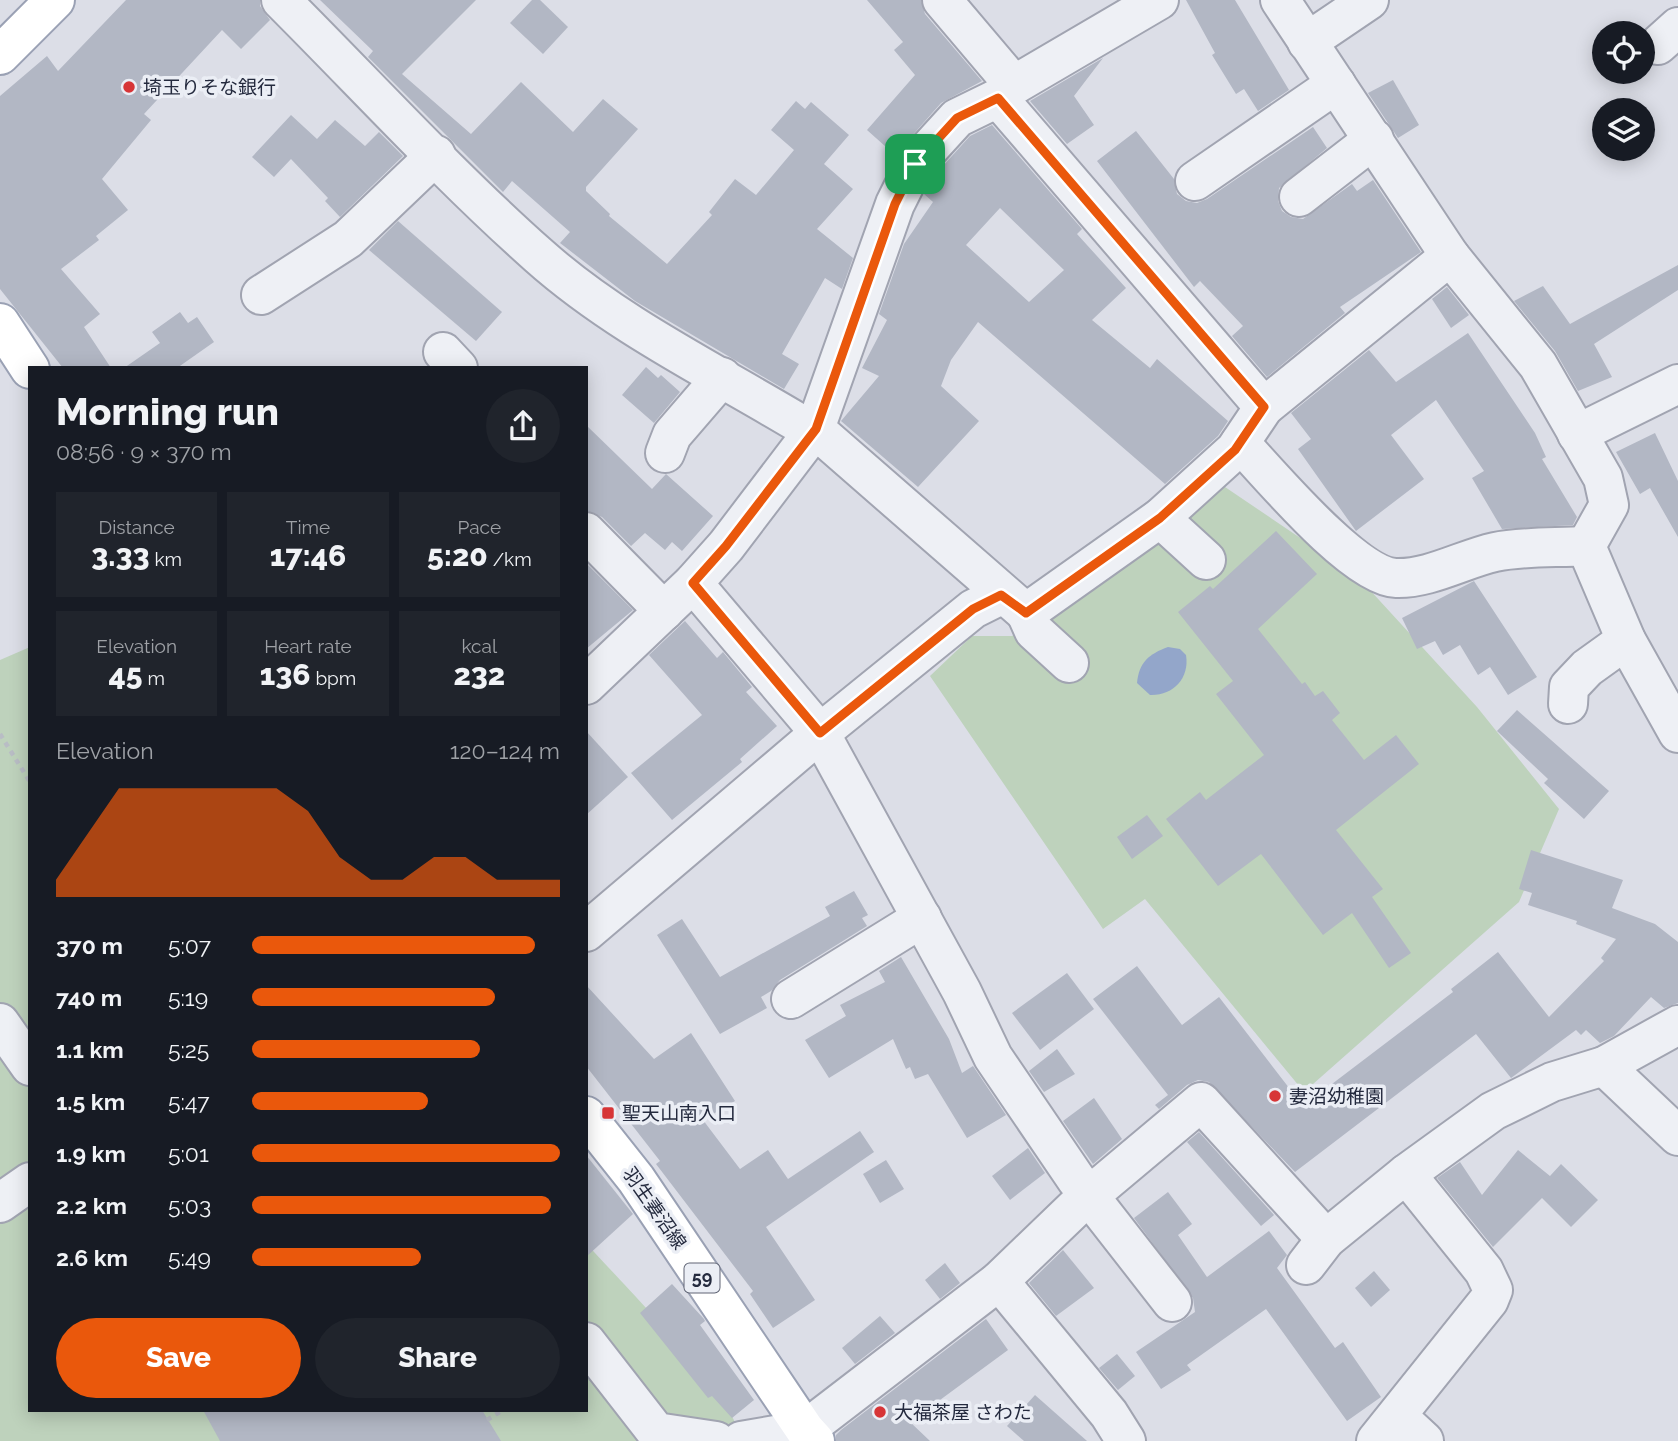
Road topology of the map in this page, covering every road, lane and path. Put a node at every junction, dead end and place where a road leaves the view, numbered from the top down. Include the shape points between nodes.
1 (55, 0) edge
2 (281, 0) edge
3 (942, 0) edge
4 (1159, 0) edge
5 (1280, 0) edge
6 (1369, 0) edge
7 (1307, 43) junction
8 (0, 55) edge
9 (1336, 84) junction
10 (1006, 92) junction
11 (1374, 139) junction
12 (436, 155) junction
13 (1195, 181) dead end
14 (1299, 197) dead end
15 (1450, 256) junction
16 (261, 295) dead end
17 (0, 323) edge
18 (28, 366) edge
19 (722, 377) junction
20 (1678, 384) edge
21 (1264, 407) junction
22 (816, 429) junction
23 (1577, 434) junction
24 (1240, 443) junction
25 (665, 453) dead end
26 (1160, 518) junction
27 (588, 534) edge
28 (1586, 546) junction
29 (1206, 560) dead end
30 (693, 583) junction
31 (1013, 604) junction
32 (664, 611) junction
33 (1626, 639) junction
34 (1069, 663) dead end
35 (588, 683) edge
36 (1568, 704) dead end
37 (820, 733) junction
38 (1678, 733) edge
39 (0, 734) edge
40 (28, 779) edge
41 (922, 918) junction
42 (588, 930) edge
43 (791, 999) dead end
44 (0, 1023) edge
45 (1678, 1025) edge
46 (28, 1063) edge
47 (1604, 1066) junction
48 (588, 1119) edge
49 (1678, 1136) edge
50 (1406, 1174) junction
51 (28, 1183) edge
52 (1091, 1195) junction
53 (0, 1203) edge
54 (999, 1280) junction
55 (1172, 1302) dead end
56 (588, 1345) edge
57 (500, 1412) edge
58 (487, 1420) dead end
59 (1399, 1433) edge
60 (810, 1436) edge
61 (716, 1441) edge
62 (741, 1441) edge
63 (1126, 1441) edge

1 - 8 main road
2 - 12 street
3 - 10 street
4 - 10 street
5 - 7 street
6 - 7 street
7 - 9 street
9 - 11 street
9 - 13 street
10 - 21 street
10 - 22 street via 957,118 915,164 895,204
11 - 14 street
11 - 15 street
12 - 16 street via 348,239
12 - 19 street via 539,256 608,307
15 - 21 street
15 - 23 street via 1538,365
17 - 18 main road
19 - 22 street
19 - 25 street via 672,435
20 - 23 street
21 - 24 street
22 - 30 street
22 - 31 street
23 - 28 street via 1603,478 1609,505
24 - 26 street
24 - 28 street via 1365,568 1395,578 1496,552
26 - 29 street
26 - 31 street
27 - 32 street
28 - 33 street
30 - 32 street
30 - 37 street
31 - 34 street
31 - 37 street via 973,609
32 - 35 street
33 - 36 street via 1569,687
33 - 38 street
37 - 41 street
37 - 42 street
39 - 40 path
41 - 43 street
41 - 52 street via 993,1057 1032,1118
44 - 46 street
45 - 47 street
47 - 49 street
47 - 50 street via 1517,1098
48 - 60 main road, 羽生妻沼線 / 59 via 636,1180
50 - 52 street via 1316,1252 1200,1102
50 - 59 street via 1484,1271 1493,1290
51 - 53 street
52 - 54 street
52 - 55 street
54 - 60 street
54 - 63 street
56 - 61 street via 656,1432
57 - 58 path
60 - 62 street

